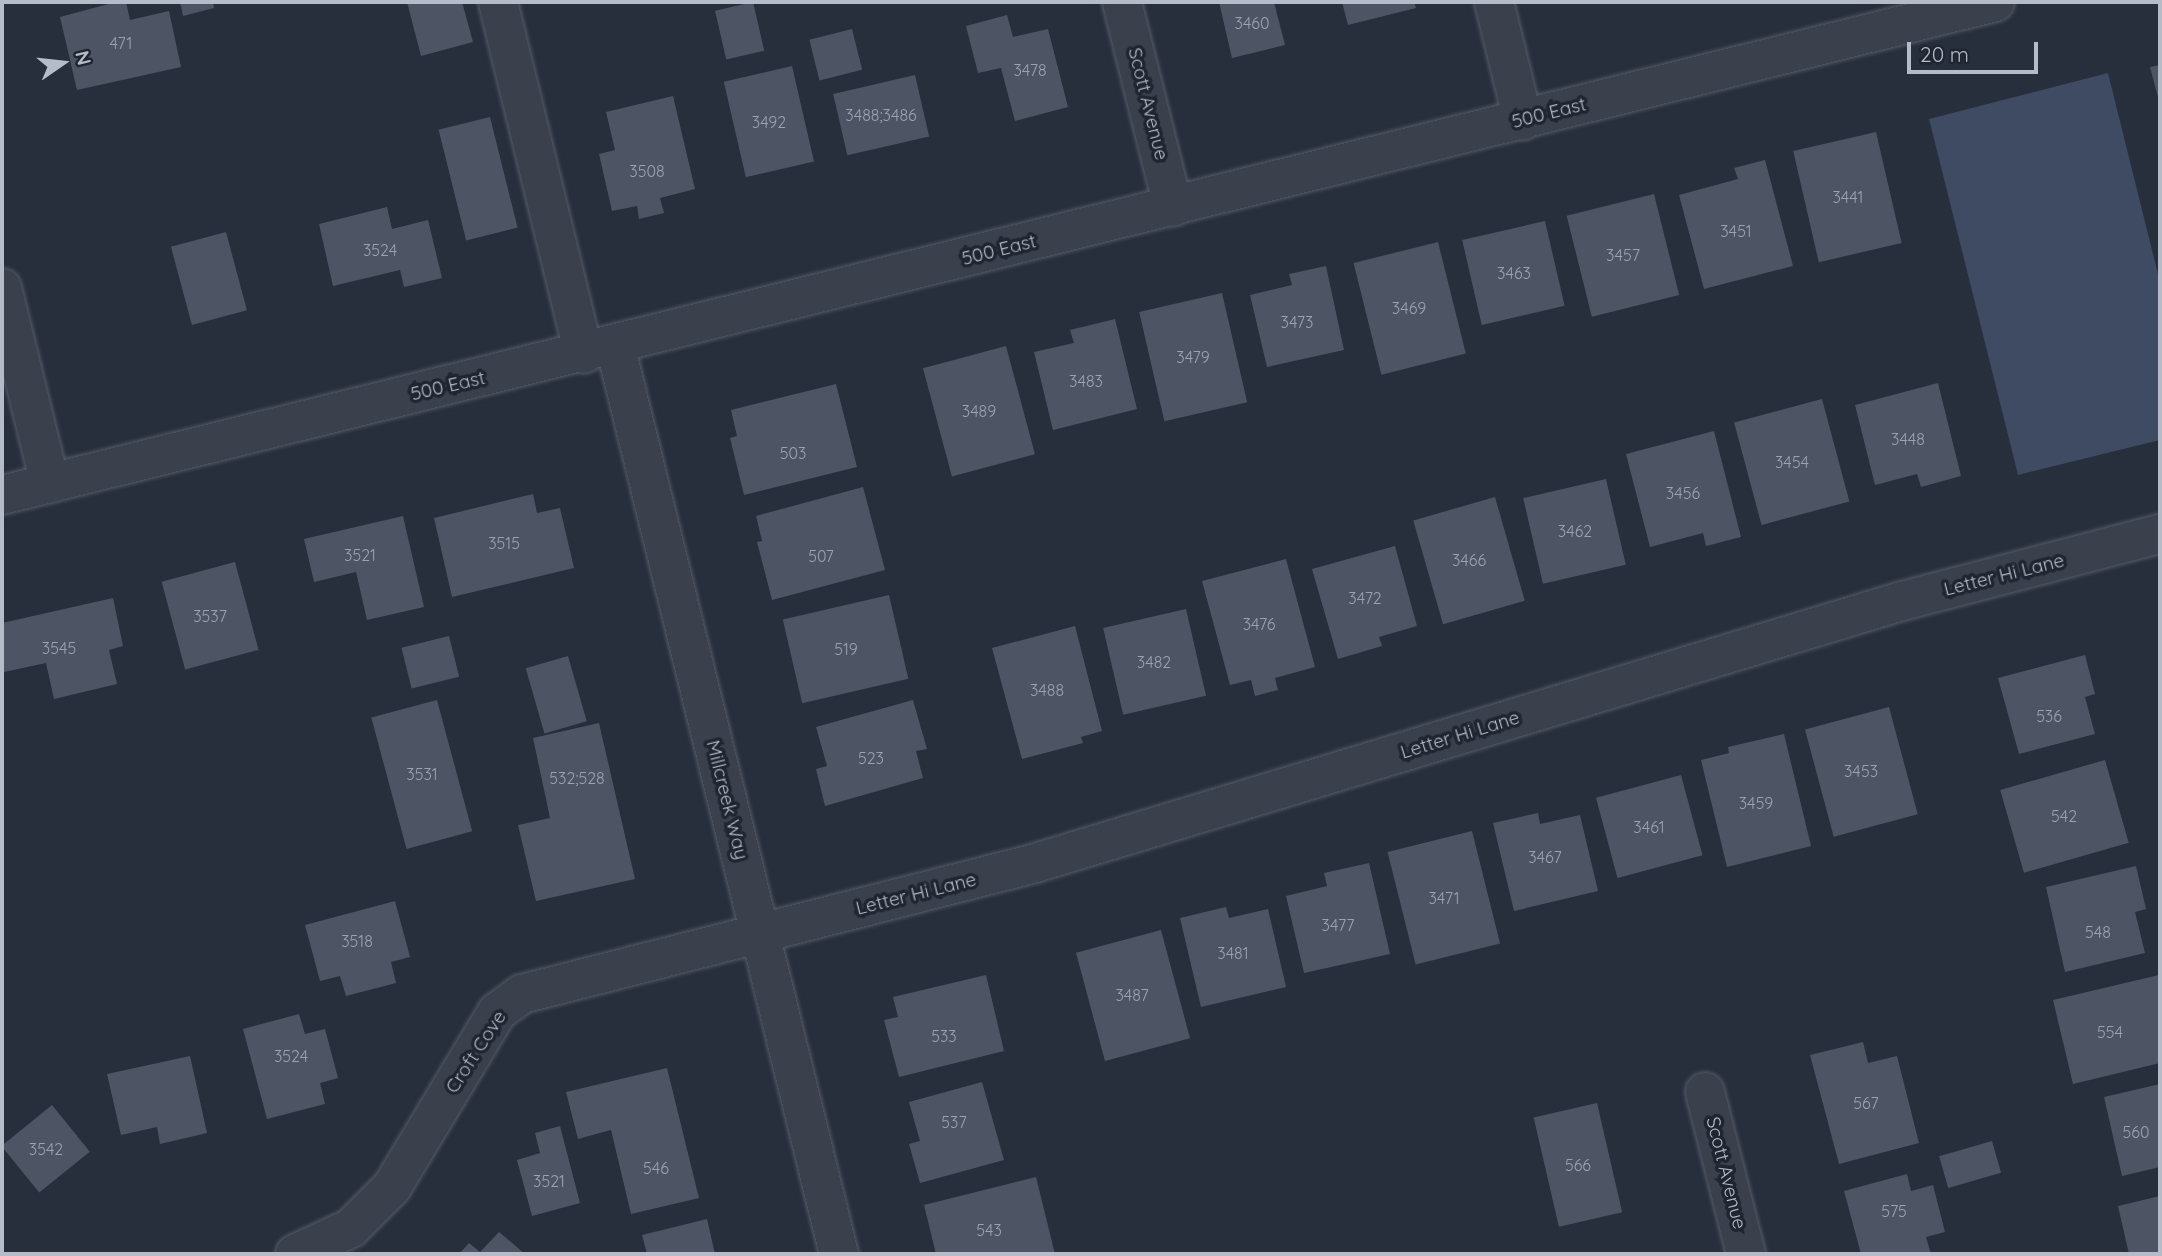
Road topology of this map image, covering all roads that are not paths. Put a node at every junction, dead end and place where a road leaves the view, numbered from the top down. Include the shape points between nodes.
1 (498, 2) edge
2 (1122, 2) edge
3 (1494, 2) edge
4 (1995, 2) edge
5 (1872, 16) edge
6 (1523, 120) junction
7 (1173, 207) junction
8 (2, 288) edge
9 (600, 349) junction
10 (50, 483) junction
11 (2, 495) edge
12 (2159, 538) edge
13 (759, 933) junction
14 (1705, 1092) dead end
15 (295, 1254) edge
16 (839, 1254) edge
17 (1746, 1254) edge

1 - 9 street, Millcreek Way
2 - 7 street, Scott Avenue
3 - 6 street
4 - 5 street, 500 East
5 - 6 street, 500 East
6 - 7 street, 500 East
7 - 9 street, 500 East
8 - 10 street
9 - 10 street, 500 East
9 - 13 street, Millcreek Way
10 - 11 street, 500 East
12 - 13 street, Letter Hi Lane via 1902,601 1032,864
13 - 15 street, Croft Cove via 522,994 497,1012 393,1187 351,1228
13 - 16 street, Millcreek Way
14 - 17 street, Scott Avenue

